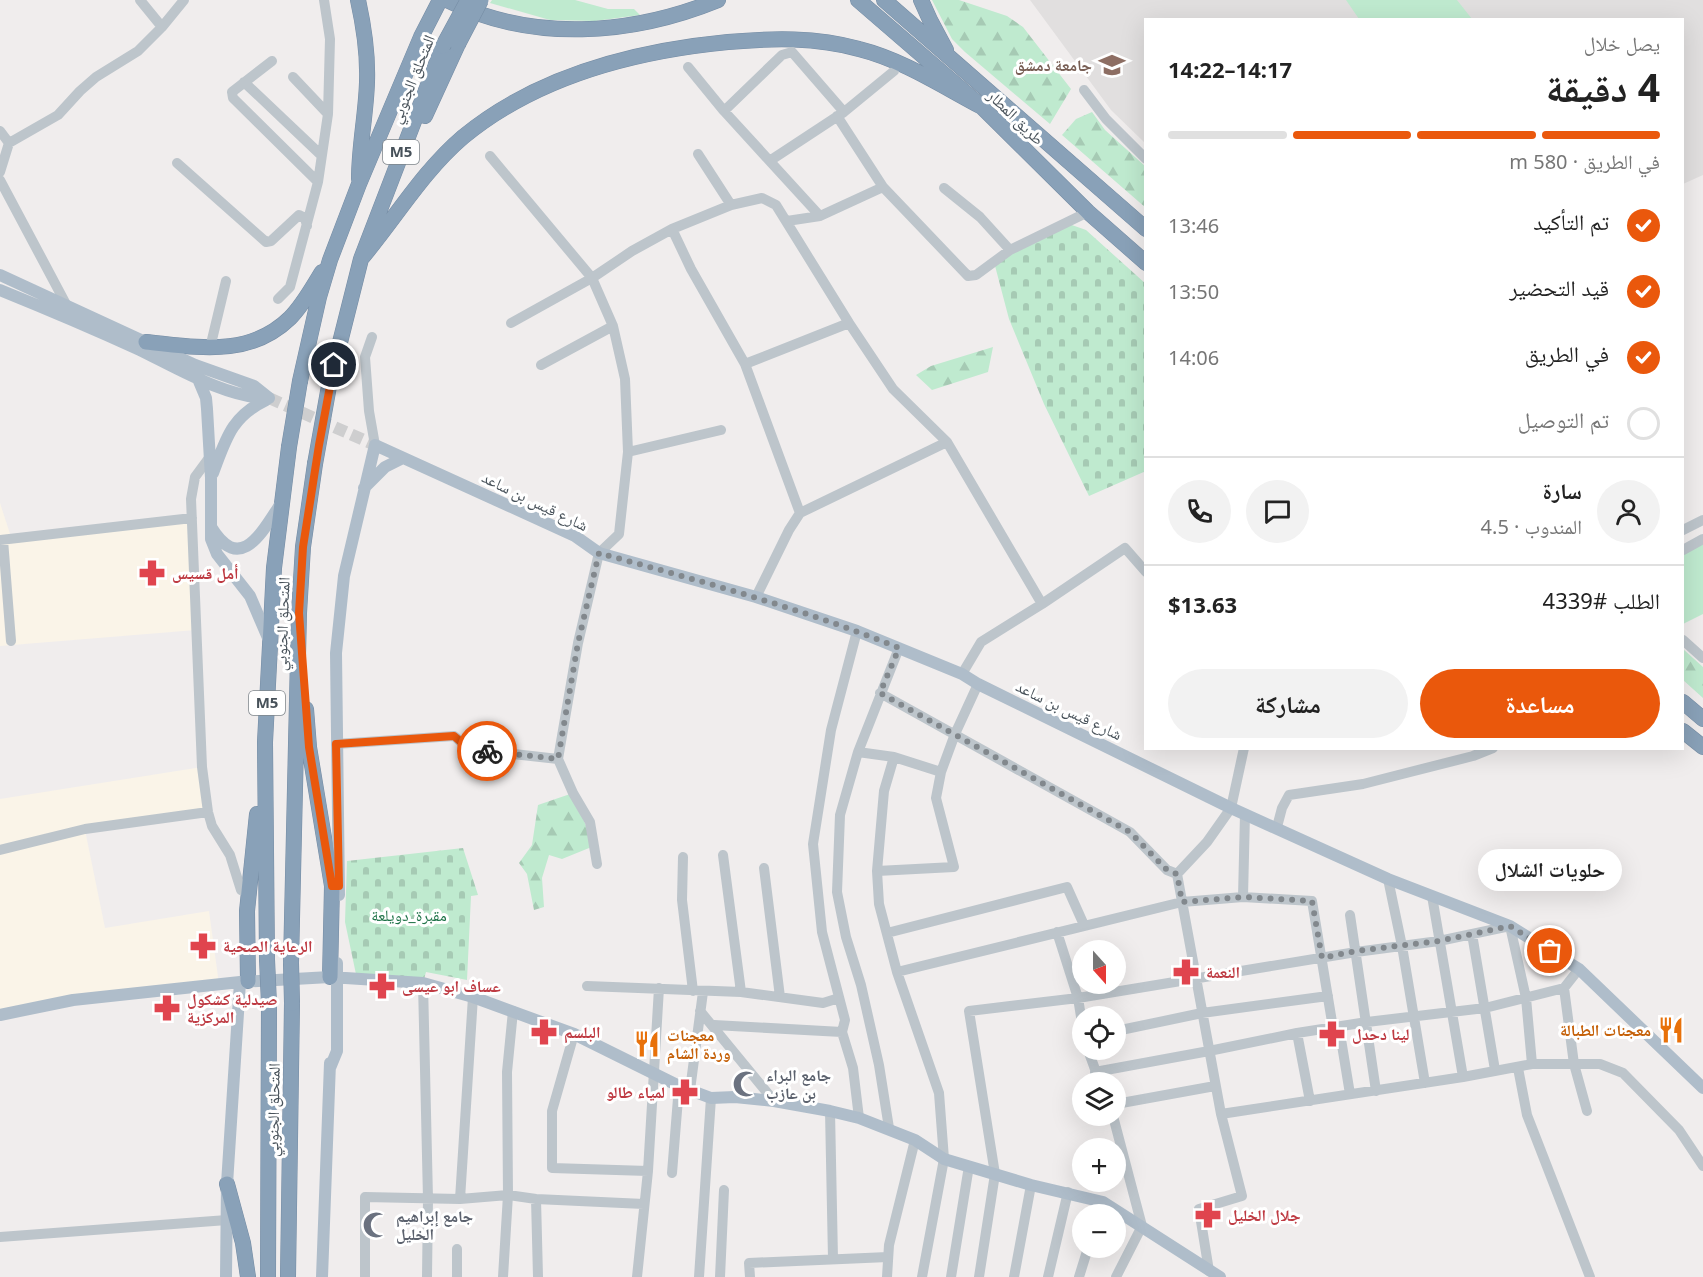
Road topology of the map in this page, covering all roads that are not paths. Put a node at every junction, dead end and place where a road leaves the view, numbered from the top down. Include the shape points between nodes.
1 (140, 0) edge
2 (184, 0) edge
3 (324, 0) edge
4 (358, 0) edge
5 (440, 0) edge
6 (447, 0) edge
7 (468, 0) edge
8 (481, 0) edge
9 (718, 0) edge
10 (858, 0) edge
11 (884, 0) edge
12 (921, 0) edge
13 (162, 27) junction
14 (451, 45) junction
15 (272, 61) dead end
16 (957, 64) junction
17 (688, 67) dead end
18 (894, 71) dead end
19 (293, 77) dead end
20 (244, 82) junction
21 (1084, 90) dead end
22 (982, 107) junction
23 (724, 111) junction
24 (328, 114) junction
25 (840, 114) junction
26 (0, 131) edge
27 (9, 143) junction
28 (698, 154) dead end
29 (321, 155) junction
30 (490, 156) dead end
31 (1144, 157) edge
32 (771, 160) junction
33 (177, 163) dead end
34 (0, 172) edge
35 (0, 180) edge
36 (318, 182) junction
37 (359, 184) junction
38 (883, 188) junction
39 (944, 189) dead end
40 (731, 205) junction
41 (1088, 212) junction
42 (820, 216) junction
43 (787, 221) junction
44 (308, 227) junction
45 (1144, 228) edge
46 (672, 229) junction
47 (1010, 250) junction
48 (361, 259) junction
49 (330, 260) junction
50 (1144, 261) edge
51 (0, 275) edge
52 (592, 278) junction
53 (226, 281) dead end
54 (0, 290) edge
55 (278, 299) dead end
56 (68, 306) junction
57 (511, 323) dead end
58 (849, 323) junction
59 (613, 326) junction
60 (372, 337) dead end
61 (146, 342) junction
62 (210, 348) junction
63 (745, 364) junction
64 (541, 365) dead end
65 (198, 379) junction
66 (269, 398) junction
67 (721, 430) dead end
68 (947, 442) junction
69 (375, 445) junction
70 (628, 452) junction
71 (209, 458) junction
72 (403, 458) junction
73 (211, 478) junction
74 (363, 489) junction
75 (282, 501) junction
76 (800, 513) junction
77 (192, 518) junction
78 (1703, 520) edge
79 (209, 524) junction
80 (1684, 530) edge
81 (1703, 539) edge
82 (2, 540) edge
83 (1684, 549) edge
84 (599, 553) junction
85 (1144, 570) edge
86 (756, 597) junction
87 (1042, 604) junction
88 (299, 613) junction
89 (5, 625) edge
90 (857, 631) junction
91 (11, 641) dead end
92 (1684, 641) edge
93 (270, 643) junction
94 (899, 648) junction
95 (1703, 658) edge
96 (962, 674) junction
97 (978, 684) junction
98 (880, 693) junction
99 (1684, 703) edge
100 (1702, 718) edge
101 (1684, 732) edge
102 (955, 734) junction
103 (265, 742) junction
104 (336, 744) junction
105 (1703, 747) edge
106 (1244, 750) edge
107 (858, 752) junction
108 (1472, 752) edge
109 (894, 757) junction
110 (558, 759) junction
111 (941, 772) junction
112 (1231, 808) junction
113 (208, 812) junction
114 (1245, 814) junction
115 (1277, 827) junction
116 (254, 844) junction
117 (0, 850) edge
118 (723, 855) dead end
119 (683, 857) dead end
120 (597, 864) dead end
121 (764, 868) dead end
122 (876, 871) junction
123 (1177, 874) junction
124 (1388, 879) junction
125 (335, 886) junction
126 (241, 890) junction
127 (1432, 896) junction
128 (1243, 897) junction
129 (1182, 902) junction
130 (1350, 915) dead end
131 (1084, 925) junction
132 (1510, 926) junction
133 (1057, 932) junction
134 (887, 933) junction
135 (1472, 934) junction
136 (1439, 941) junction
137 (1402, 946) junction
138 (1356, 951) junction
139 (1322, 958) junction
140 (1579, 969) junction
141 (897, 972) junction
142 (333, 977) junction
143 (1196, 978) junction
144 (244, 982) junction
145 (423, 983) junction
146 (587, 986) dead end
147 (659, 988) junction
148 (1564, 988) junction
149 (698, 991) junction
150 (741, 992) junction
151 (1328, 996) junction
152 (473, 997) junction
153 (780, 997) junction
154 (839, 998) junction
155 (1078, 998) junction
156 (1526, 998) junction
157 (1079, 1006) edge
158 (1485, 1008) junction
159 (513, 1011) junction
160 (700, 1011) junction
161 (1451, 1012) junction
162 (1202, 1013) junction
163 (0, 1015) edge
164 (1414, 1017) junction
165 (1367, 1022) junction
166 (714, 1026) junction
167 (1126, 1028) edge
168 (1336, 1028) junction
169 (842, 1032) junction
170 (1297, 1032) junction
171 (574, 1034) junction
172 (1209, 1051) junction
173 (1091, 1060) edge
174 (1532, 1064) junction
175 (1574, 1064) junction
176 (1518, 1068) junction
177 (1495, 1070) junction
178 (1095, 1072) joint
179 (654, 1074) junction
180 (1463, 1077) junction
181 (1425, 1083) junction
182 (1215, 1086) junction
183 (685, 1088) junction
184 (1703, 1088) edge
185 (1376, 1091) junction
186 (1350, 1094) junction
187 (711, 1098) junction
188 (774, 1101) junction
189 (1310, 1101) junction
190 (1126, 1102) edge
191 (831, 1111) junction
192 (1587, 1111) dead end
193 (1221, 1114) junction
194 (860, 1118) junction
195 (1116, 1126) edge
196 (889, 1128) junction
197 (915, 1140) junction
198 (944, 1159) junction
199 (969, 1166) junction
200 (1703, 1166) edge
201 (648, 1171) junction
202 (672, 1173) dead end
203 (995, 1174) junction
204 (227, 1184) junction
205 (1031, 1185) junction
206 (724, 1190) dead end
207 (1068, 1192) junction
208 (508, 1195) junction
209 (460, 1198) junction
210 (428, 1199) junction
211 (536, 1199) junction
212 (1103, 1202) joint
213 (644, 1204) junction
214 (227, 1220) junction
215 (1142, 1226) junction
216 (0, 1237) edge
217 (457, 1249) dead end
218 (888, 1257) junction
219 (1085, 1258) edge
220 (833, 1259) junction
221 (1215, 1274) edge
222 (226, 1277) edge
223 (248, 1277) edge
224 (268, 1277) edge
225 (288, 1277) edge
226 (322, 1277) edge
227 (365, 1277) edge
228 (427, 1277) edge
229 (457, 1277) edge
230 (503, 1277) edge
231 (538, 1277) edge
232 (637, 1277) edge
233 (699, 1277) edge
234 (720, 1277) edge
235 (750, 1277) edge
236 (887, 1277) edge
237 (922, 1277) edge
238 (951, 1277) edge
239 (979, 1277) edge
240 (1014, 1277) edge
241 (1048, 1277) edge
242 (1079, 1277) edge
243 (1116, 1277) edge
244 (1590, 1277) edge

1 - 13 street
2 - 13 street
3 - 24 street via 330,39
4 - 37 highway via 367,64
5 - 37 highway, المتحلق الجنوبي / M5
6 - 9 highway via 504,22 561,30 648,21
7 - 14 highway, المتحلق الجنوبي / M5, bridge
8 - 14 highway, bridge
10 - 22 highway, طريق المطار
11 - 16 highway, طريق المطار
12 - 16 highway
13 - 27 street via 138,51 96,77 58,115
14 - 48 highway, المتحلق الجنوبي / M5 via 413,123
15 - 20 street
16 - 45 highway, طريق المطار
17 - 23 street
18 - 25 street
19 - 24 street
20 - 29 street
20 - 36 street via 232,92 232,98
21 - 31 street
22 - 41 highway, طريق المطار
22 - 48 highway via 896,61 858,48 819,41 764,39 632,57 536,91 477,126 435,165
23 - 25 street via 782,55 792,52
23 - 32 street
24 - 29 street
25 - 32 street
25 - 38 street
26 - 27 street
27 - 34 street
28 - 40 street
29 - 36 street
30 - 52 street
32 - 42 street
33 - 44 street via 266,242 296,216 304,217
35 - 56 street
36 - 44 street
37 - 49 highway, المتحلق الجنوبي / M5
38 - 42 street
38 - 47 street via 968,276 976,275
39 - 47 street via 980,217
40 - 43 street via 762,198 776,205
40 - 46 street
41 - 47 street
41 - 50 highway, طريق المطار
42 - 43 street
43 - 58 street
44 - 55 street via 290,287
46 - 52 street
46 - 63 street
48 - 88 highway, المتحلق الجنوبي / M5, bridge via 329,386 315,464 303,547
49 - 62 highway via 282,325 242,345
49 - 75 highway, المتحلق الجنوبي / M5, bridge via 300,381
51 - 56 main road
52 - 57 street
52 - 59 street
53 - 62 street
54 - 65 main road via 66,316
56 - 61 main road
58 - 63 street
58 - 68 street via 893,389
59 - 64 street
59 - 70 street via 625,379
60 - 69 street via 365,357
61 - 62 highway
61 - 66 main road via 254,386
63 - 76 street
65 - 66 main road via 248,397
65 - 71 main road via 206,398
66 - 73 main road via 233,424
67 - 70 street
68 - 76 street
68 - 87 street
69 - 72 main road, شارع قيس بن ساعد
69 - 74 main road
70 - 84 street via 619,534
71 - 73 main road
71 - 77 street via 195,477
72 - 74 main road via 385,467
72 - 84 main road, شارع قيس بن ساعد via 575,536
73 - 79 main road
74 - 104 main road via 344,576 336,652
75 - 79 main road, المتحلق الجنوبي via 258,539 248,546 225,545
75 - 93 highway, المتحلق الجنوبي / M5
76 - 86 street
77 - 82 street
77 - 113 street via 202,767
78 - 80 street
79 - 93 main road, المتحلق الجنوبي via 217,554 250,596
81 - 83 street
82 - 89 street
84 - 86 main road, شارع قيس بن ساعد
84 - 110 street via 578,643
85 - 87 street via 1125,548
86 - 90 main road, شارع قيس بن ساعد
87 - 96 street via 981,642
88 - 125 highway via 309,747
88 - 225 highway, المتحلق الجنوبي / M5, bridge
89 - 91 street
90 - 94 main road, شارع قيس بن ساعد
90 - 154 street via 831,729 813,844 822,932
92 - 95 street
93 - 103 highway, المتحلق الجنوبي / M5
94 - 96 main road, شارع قيس بن ساعد
94 - 98 street
96 - 97 main road, شارع قيس بن ساعد
97 - 102 street
97 - 112 main road, شارع قيس بن ساعد
98 - 102 street
98 - 107 street
99 - 100 highway
101 - 105 highway
102 - 111 street
102 - 123 street via 1130,832 1167,870
103 - 116 highway
103 - 224 highway, المتحلق الجنوبي / M5, bridge
104 - 110 street via 454,736 469,749
104 - 125 main road
106 - 112 street
107 - 109 street
107 - 196 street via 840,815 837,892 879,1065
108 - 115 street via 1363,784 1289,795
109 - 111 street
109 - 122 street via 884,790
110 - 120 street via 590,822
111 - 122 street via 936,798 954,867
112 - 114 main road, شارع قيس بن ساعد
112 - 123 street
113 - 117 street via 84,829
113 - 126 street via 233,862
114 - 115 main road, شارع قيس بن ساعد
114 - 128 street
115 - 124 main road, شارع قيس بن ساعد
116 - 126 highway
116 - 144 highway
118 - 150 street
119 - 149 street via 682,900
121 - 153 street
122 - 134 street
123 - 129 street
124 - 127 main road, شارع قيس بن ساعد
124 - 137 street
125 - 142 highway
126 - 144 highway via 238,927
127 - 132 main road, شارع قيس بن ساعد
127 - 136 street
128 - 129 street
128 - 139 street via 1312,901
129 - 131 street
129 - 143 street
130 - 138 street
131 - 133 street
131 - 134 street via 1067,887
132 - 135 street
132 - 140 main road, شارع قيس بن ساعد
132 - 156 street
133 - 141 street
133 - 155 street
134 - 141 street
135 - 136 street
135 - 158 street
136 - 137 street
136 - 161 street
137 - 138 street
137 - 164 street
138 - 139 street
138 - 165 street
139 - 143 street
139 - 151 street
140 - 148 street
140 - 184 main road, شارع قيس بن ساعد
141 - 198 street via 939,1094
142 - 144 main road
142 - 145 main road
142 - 226 main road
143 - 155 street
143 - 162 street
144 - 163 main road via 73,1000
144 - 204 main road
145 - 152 main road
145 - 210 street
146 - 147 street
147 - 149 street
147 - 179 street
148 - 156 street
148 - 175 street
149 - 150 street
149 - 160 street
150 - 153 street
151 - 162 street
151 - 168 street
152 - 159 main road
152 - 209 street
153 - 154 street via 823,1003
154 - 169 street via 844,1020
155 - 157 street
155 - 203 street via 969,1011
156 - 158 street
156 - 174 street
158 - 161 street
158 - 177 street
159 - 171 main road
159 - 208 street via 507,1072
160 - 166 street
160 - 183 street
161 - 164 street
161 - 180 street
162 - 167 street
162 - 172 street
164 - 165 street
164 - 181 street
165 - 168 street
165 - 185 street
166 - 169 street
166 - 188 street
168 - 170 street
168 - 186 street
169 - 194 street via 853,1068
170 - 172 street
170 - 189 street
171 - 179 main road
171 - 201 street via 552,1110 552,1168
172 - 178 street
172 - 182 street
173 - 178 street
174 - 175 street
174 - 176 street
175 - 192 street
175 - 200 street via 1600,1064 1623,1073 1679,1130
176 - 177 street
176 - 244 street via 1527,1115
177 - 180 street
179 - 183 main road
179 - 201 street
180 - 181 street
181 - 185 street
182 - 190 street
182 - 193 street
183 - 187 main road
183 - 202 street
185 - 186 street
186 - 189 street
187 - 188 main road
187 - 233 street
188 - 191 main road
189 - 193 street
191 - 194 main road
191 - 220 street
193 - 221 street via 1242,1196 1199,1209
194 - 196 main road
195 - 215 street
196 - 197 main road
197 - 198 main road
197 - 218 street
198 - 199 main road
198 - 237 street
199 - 203 main road
199 - 238 street
201 - 213 street
203 - 205 main road
203 - 239 street
204 - 214 main road
204 - 223 highway
205 - 207 main road
205 - 240 street
206 - 234 street
207 - 212 main road
207 - 241 street
208 - 209 street
208 - 211 street
208 - 230 street
209 - 210 street
210 - 227 street via 365,1197
210 - 228 street
211 - 213 street
211 - 231 street
212 - 215 main road
213 - 232 street
214 - 216 street
214 - 222 main road
215 - 221 main road
215 - 243 street
217 - 229 street
218 - 220 street
218 - 236 street
219 - 242 street
220 - 235 street via 749,1263

